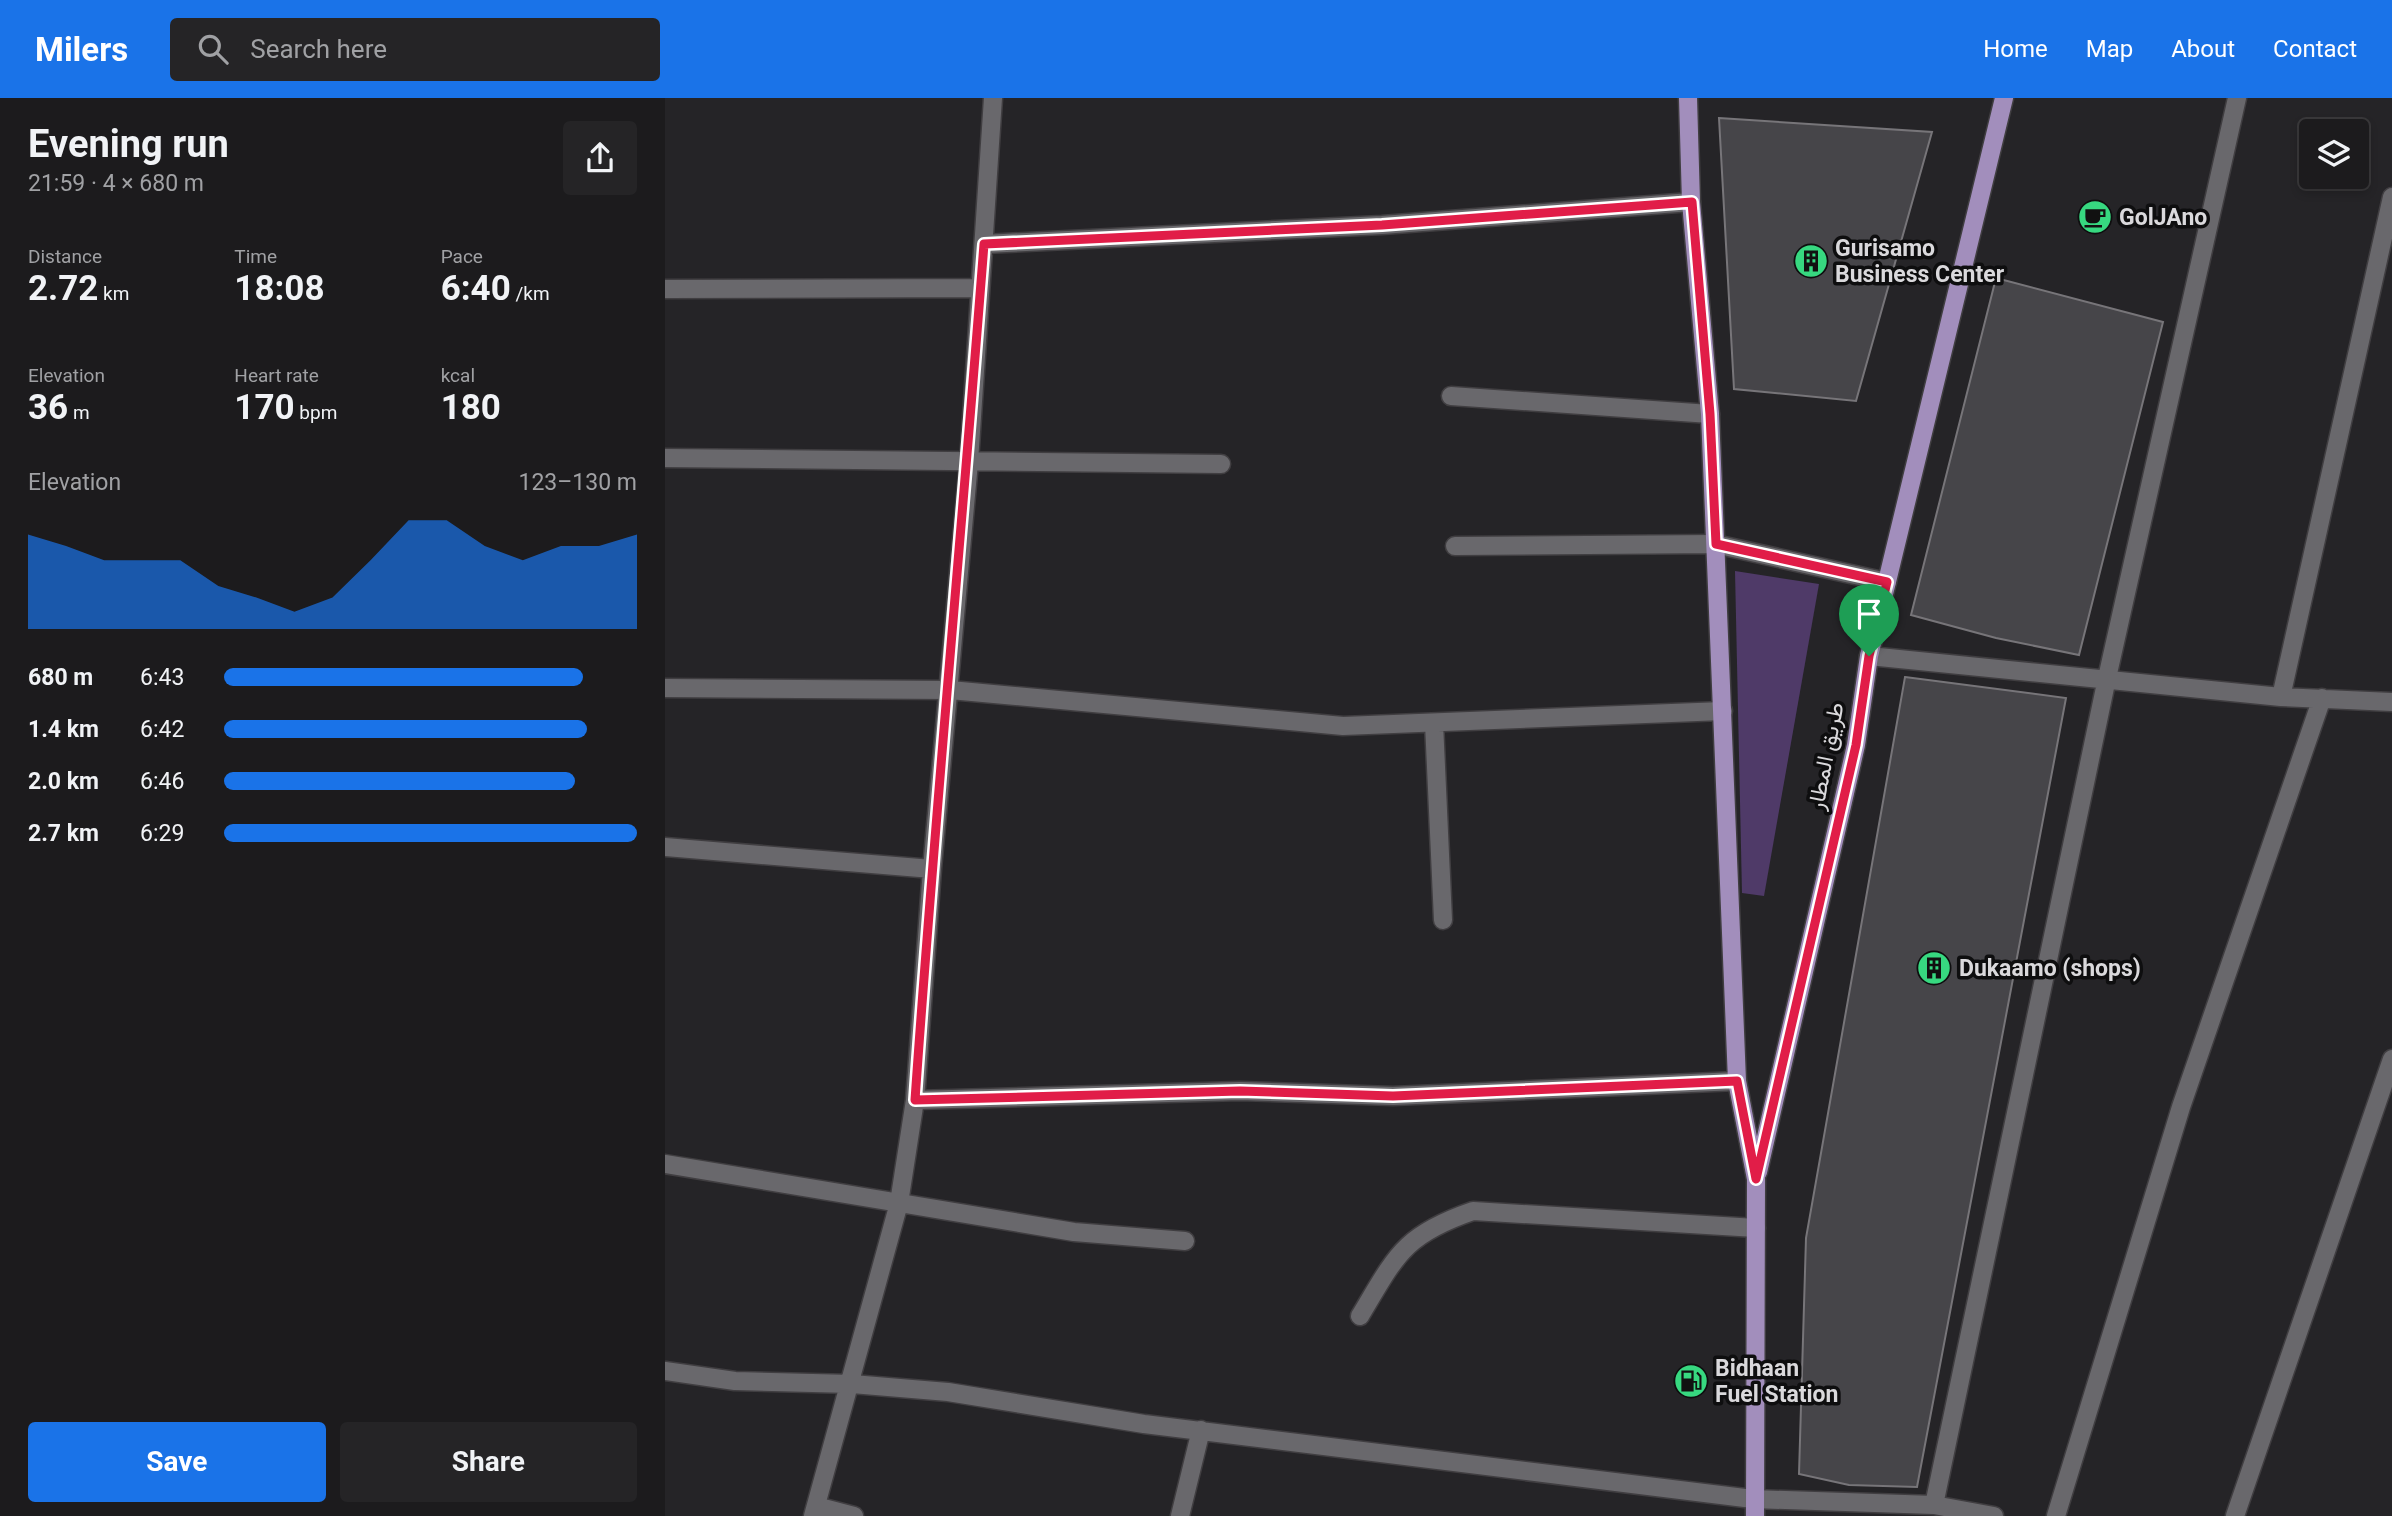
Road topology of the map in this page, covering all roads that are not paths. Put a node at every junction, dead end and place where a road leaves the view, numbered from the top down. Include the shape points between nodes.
1 (993, 98) edge
2 (1688, 98) edge
3 (2004, 98) edge
4 (2237, 98) edge
5 (2392, 197) edge
6 (1692, 202) junction
7 (984, 244) junction
8 (981, 288) junction
9 (665, 289) edge
10 (1451, 396) dead end
11 (1710, 414) junction
12 (665, 458) edge
13 (969, 462) junction
14 (1221, 464) dead end
15 (1716, 544) junction
16 (1455, 546) dead end
17 (1887, 582) junction
18 (1869, 656) junction
19 (2107, 678) junction
20 (665, 688) edge
21 (950, 690) junction
22 (2281, 698) junction
23 (2322, 698) junction
24 (2392, 702) edge
25 (1723, 711) junction
26 (1434, 723) junction
27 (665, 847) edge
28 (932, 869) junction
29 (1443, 920) dead end
30 (2392, 1059) edge
31 (1737, 1081) junction
32 (915, 1100) junction
33 (665, 1164) edge
34 (1756, 1179) junction
35 (899, 1203) junction
36 (1756, 1228) junction
37 (1185, 1241) dead end
38 (1360, 1316) dead end
39 (665, 1371) edge
40 (852, 1384) junction
41 (1201, 1430) junction
42 (1934, 1505) junction
43 (1754, 1507) edge
44 (815, 1511) edge
45 (854, 1516) edge
46 (1180, 1516) edge
47 (1994, 1516) edge
48 (2056, 1516) edge
49 (2235, 1516) edge

1 - 7 street
2 - 6 main road, طريق المطار
3 - 17 main road, طريق المطار
4 - 19 street
5 - 22 street
6 - 7 street via 1382,225
6 - 11 main road, طريق المطار
7 - 8 street
8 - 9 street
8 - 13 street
10 - 11 street
11 - 15 main road, طريق المطار
12 - 13 street
13 - 14 street
13 - 21 street
15 - 16 street
15 - 17 street
15 - 25 main road, طريق المطار
17 - 18 main road, طريق المطار
18 - 19 street
18 - 34 main road, طريق المطار via 1856,745
19 - 22 street
19 - 42 street
20 - 21 street
21 - 26 street via 1343,726
21 - 28 street
22 - 23 street
23 - 24 street
23 - 48 street via 2181,1107
25 - 26 street
25 - 31 main road, طريق المطار
26 - 29 street
27 - 28 street
28 - 32 street
30 - 49 street
31 - 32 street via 1393,1096 1240,1091
31 - 34 main road, طريق المطار
32 - 35 street
33 - 35 street
34 - 36 main road, طريق المطار
35 - 37 street via 1074,1232
35 - 40 street
36 - 38 street via 1473,1211 1434,1224 1398,1253
36 - 43 main road, طريق المطار
39 - 40 street via 735,1381
40 - 41 street via 948,1392
40 - 44 street
41 - 43 street
41 - 46 street
42 - 43 street
42 - 47 street
44 - 45 street

